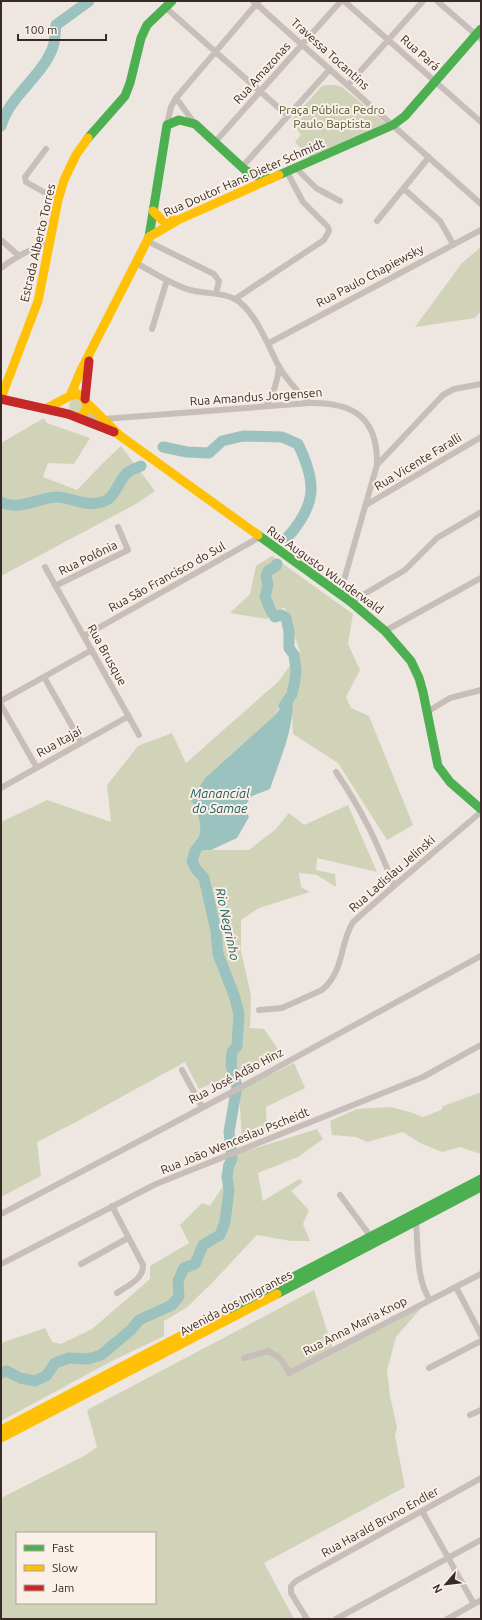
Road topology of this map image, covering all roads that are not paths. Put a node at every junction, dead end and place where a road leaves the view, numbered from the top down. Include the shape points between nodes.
1 (342, 1) edge
2 (423, 1) edge
3 (437, 1) edge
4 (256, 2) edge
5 (169, 4) edge
6 (479, 35) edge
7 (388, 40) junction
8 (302, 45) junction
9 (216, 52) junction
10 (330, 69) junction
11 (435, 82) junction
12 (348, 85) junction
13 (261, 91) junction
14 (176, 98) junction
15 (288, 116) junction
16 (481, 122) edge
17 (195, 124) junction
18 (166, 125) junction
19 (393, 125) junction
20 (215, 142) junction
21 (46, 149) dead end
22 (429, 157) junction
23 (296, 168) junction
24 (243, 169) junction
25 (287, 172) junction
26 (271, 179) junction
27 (404, 189) junction
28 (243, 191) junction
29 (58, 200) junction
30 (340, 201) dead end
31 (481, 204) edge
32 (153, 211) junction
33 (178, 220) junction
34 (377, 221) dead end
35 (481, 230) edge
36 (148, 239) junction
37 (1, 240) edge
38 (50, 243) junction
39 (453, 244) junction
40 (18, 255) junction
41 (136, 263) junction
42 (1, 268) edge
43 (167, 280) junction
44 (216, 294) junction
45 (235, 299) junction
46 (152, 329) dead end
47 (269, 343) junction
48 (90, 352) junction
49 (279, 366) junction
50 (481, 384) edge
51 (69, 397) junction
52 (1, 399) edge
53 (86, 401) junction
54 (309, 403) junction
55 (266, 406) junction
56 (45, 409) junction
57 (76, 415) junction
58 (104, 419) junction
59 (119, 434) junction
60 (481, 437) edge
61 (378, 465) junction
62 (366, 505) junction
63 (481, 512) edge
64 (118, 527) dead end
65 (260, 537) junction
66 (45, 567) dead end
67 (481, 578) edge
68 (55, 586) junction
69 (340, 594) junction
70 (351, 602) junction
71 (386, 631) junction
72 (84, 636) junction
73 (92, 650) junction
74 (44, 677) junction
75 (481, 690) edge
76 (1, 701) edge
77 (1, 705) edge
78 (426, 712) junction
79 (129, 716) junction
80 (139, 735) dead end
81 (81, 742) junction
82 (37, 768) junction
83 (336, 772) dead end
84 (1, 788) edge
85 (481, 809) edge
86 (481, 812) edge
87 (394, 886) junction
88 (481, 956) edge
89 (259, 1010) dead end
90 (481, 1045) edge
91 (182, 1070) dead end
92 (202, 1107) junction
93 (481, 1178) edge
94 (481, 1187) edge
95 (340, 1195) dead end
96 (112, 1206) junction
97 (1, 1214) edge
98 (416, 1221) junction
99 (371, 1236) junction
100 (128, 1238) junction
101 (344, 1251) junction
102 (1, 1264) edge
103 (81, 1264) dead end
104 (336, 1264) junction
105 (304, 1272) junction
106 (481, 1274) edge
107 (298, 1283) junction
108 (456, 1287) junction
109 (116, 1293) dead end
110 (430, 1300) junction
111 (240, 1306) junction
112 (232, 1318) junction
113 (481, 1335) edge
114 (481, 1341) edge
115 (171, 1346) junction
116 (244, 1358) dead end
117 (429, 1368) dead end
118 (481, 1410) edge
119 (470, 1415) dead end
120 (1, 1430) edge
121 (1, 1438) edge
122 (481, 1478) edge
123 (422, 1511) junction
124 (481, 1540) edge
125 (448, 1558) junction
126 (481, 1600) edge
127 (474, 1604) junction
128 (307, 1619) edge
129 (336, 1619) edge
130 (447, 1619) edge

1 - 7 street, Rua Pará
1 - 8 street, Rua Amazonas
2 - 7 street
3 - 6 street
4 - 8 street, Travessa Tocantins
4 - 9 street
5 - 9 street
5 - 29 main road, Estrada Alberto Torres via 155,16 144,31 125,96 91,133 76,155
6 - 11 main road, Rua Doutor Hans Dieter Schmidt
7 - 11 street, Rua Pará
7 - 12 street
8 - 10 street, Travessa Tocantins
8 - 13 street, Rua Amazonas
9 - 13 street
9 - 14 street
10 - 12 street, Travessa Tocantins
10 - 15 street
11 - 16 street, Rua Pará
11 - 19 main road, Rua Doutor Hans Dieter Schmidt via 405,116
12 - 19 street, Travessa Tocantins
13 - 15 street
13 - 20 street, Rua Amazonas
14 - 17 street
14 - 18 street
15 - 24 street
17 - 18 main road via 179,120
17 - 20 main road
18 - 32 main road
19 - 22 street, Travessa Tocantins
19 - 23 main road, Rua Doutor Hans Dieter Schmidt
20 - 24 main road
21 - 29 street via 25,177 26,182
22 - 27 street
22 - 31 street, Travessa Tocantins
23 - 25 main road, Rua Doutor Hans Dieter Schmidt
23 - 30 street via 316,188
24 - 26 main road via 254,176
24 - 28 main road via 249,184
25 - 26 main road, Rua Doutor Hans Dieter Schmidt
25 - 45 street via 299,197 328,227 329,232 324,240
26 - 28 main road, Rua Doutor Hans Dieter Schmidt
27 - 34 street
27 - 39 street via 440,221
28 - 33 main road, Rua Doutor Hans Dieter Schmidt
29 - 38 main road, Estrada Alberto Torres
32 - 33 main road via 166,222
32 - 36 main road
33 - 36 main road, Rua Doutor Hans Dieter Schmidt
35 - 39 street, Rua Paulo Chapiewsky
36 - 41 main road
36 - 44 street via 214,274 219,281
37 - 40 street
38 - 40 street
38 - 52 main road, Estrada Alberto Torres via 38,301
39 - 47 street, Rua Paulo Chapiewsky
40 - 42 street
41 - 43 street
41 - 48 main road
43 - 44 street via 191,291
43 - 46 street
44 - 45 street
45 - 47 street via 252,316
47 - 49 street
48 - 51 main road
48 - 53 main road
49 - 54 street
49 - 55 street via 275,387
50 - 61 street via 454,389 443,395
51 - 53 main road via 78,394
51 - 56 main road via 54,407
51 - 57 main road via 65,406
52 - 56 main road, Rua Augusto Wunderwald
53 - 57 main road via 86,412
53 - 58 main road, Rua Augusto Wunderwald
54 - 55 street, Rua Amandus Jorgensen
54 - 61 street, Rua Amandus Jorgensen via 329,402 362,417 369,426 378,449
55 - 58 street, Rua Amandus Jorgensen
56 - 57 main road, Rua Augusto Wunderwald
57 - 58 street, Rua Amandus Jorgensen
57 - 59 main road, Rua Augusto Wunderwald
58 - 59 main road, Rua Augusto Wunderwald
59 - 65 main road, Rua Augusto Wunderwald
60 - 62 street, Rua Vicente Faralli
61 - 62 street, Rua Amandus Jorgensen
62 - 69 street, Rua Amandus Jorgensen
63 - 70 street via 437,538 405,570
64 - 68 street, Rua Polônia via 128,550
65 - 69 main road, Rua Augusto Wunderwald
65 - 72 street, Rua São Francisco do Sul
66 - 68 street, Rua Brusque
67 - 71 street
68 - 72 street, Rua Brusque
69 - 70 main road, Rua Augusto Wunderwald
70 - 71 main road, Rua Augusto Wunderwald
71 - 78 main road, Rua Augusto Wunderwald via 414,666
72 - 73 street, Rua Brusque
73 - 74 street
73 - 79 street, Rua Brusque
74 - 76 street
74 - 81 street
75 - 78 street via 450,698
77 - 82 street
78 - 85 main road, Rua Augusto Wunderwald via 435,755 443,774 457,790
79 - 80 street, Rua Brusque
79 - 81 street, Rua Itajaí
81 - 82 street, Rua Itajaí
82 - 84 street, Rua Itajaí
83 - 87 street via 362,813
86 - 87 street, Rua Ladislau Jelinski
87 - 89 street, Rua Ladislau Jelinski via 353,922 341,961 332,979 322,990 282,1008
88 - 92 street, Rua José Adão Hinz
90 - 96 street, Rua João Wenceslau Pscheidt via 423,1077 228,1154 156,1184
91 - 92 street
92 - 97 street, Rua José Adão Hinz
93 - 99 main road, Avenida dos Imigrantes
94 - 98 main road, Avenida dos Imigrantes
95 - 99 street
96 - 100 street
96 - 102 street, Rua João Wenceslau Pscheidt
98 - 104 main road, Avenida dos Imigrantes
98 - 110 street via 421,1280
99 - 101 main road, Avenida dos Imigrantes
100 - 103 street
100 - 109 street via 144,1265 144,1271 140,1277
101 - 104 main road via 344,1257
101 - 105 main road, Avenida dos Imigrantes
104 - 107 main road, Avenida dos Imigrantes
105 - 107 main road via 296,1280
105 - 111 main road, Avenida dos Imigrantes
106 - 108 street, Rua Anna Maria Knop
107 - 112 main road, Avenida dos Imigrantes
108 - 110 street, Rua Anna Maria Knop
108 - 113 street
110 - 116 street, Rua Anna Maria Knop via 289,1373 277,1355 268,1351
111 - 112 main road via 244,1306 244,1309
111 - 115 main road, Avenida dos Imigrantes
112 - 115 main road, Avenida dos Imigrantes
114 - 117 street
115 - 120 main road, Avenida dos Imigrantes
115 - 121 main road, Avenida dos Imigrantes
118 - 119 street
122 - 123 street, Rua Harald Bruno Endler
123 - 125 street
123 - 128 street, Rua Harald Bruno Endler via 296,1581 291,1586 291,1593
124 - 125 street
125 - 127 street
125 - 129 street
126 - 127 street
127 - 130 street

